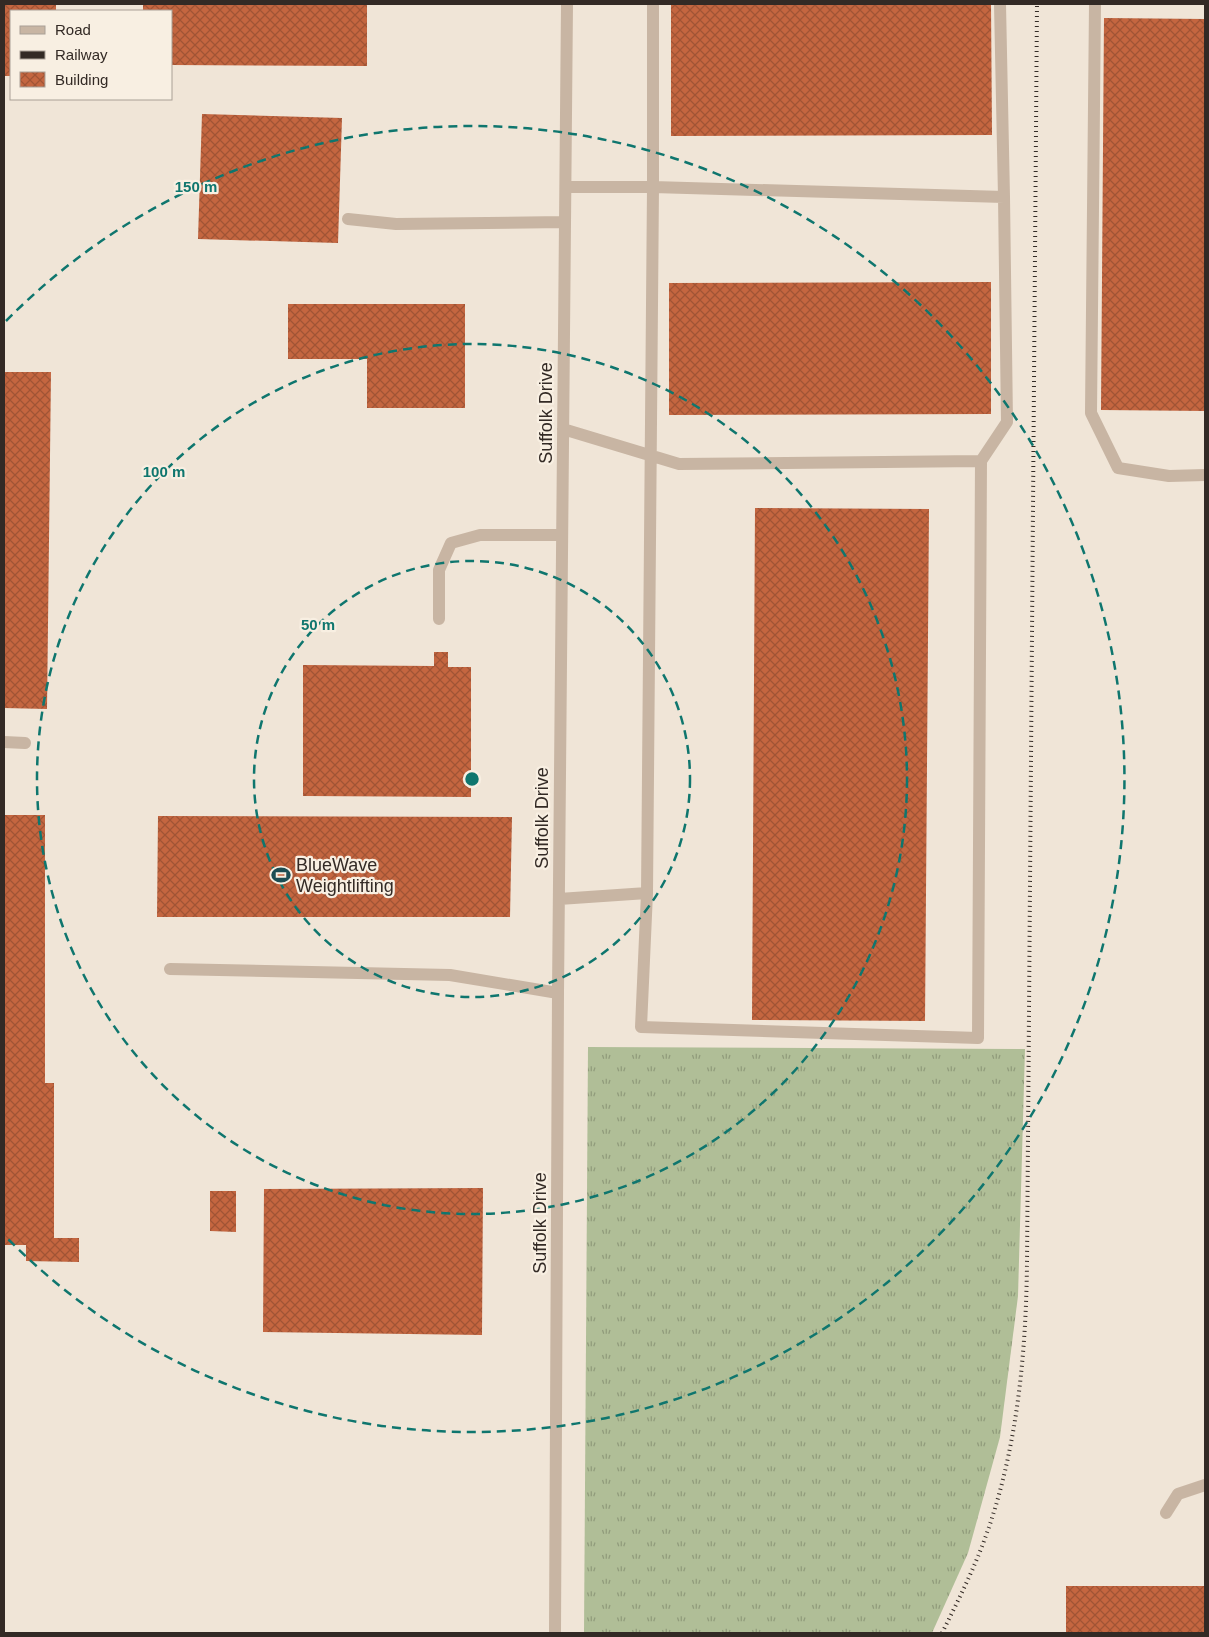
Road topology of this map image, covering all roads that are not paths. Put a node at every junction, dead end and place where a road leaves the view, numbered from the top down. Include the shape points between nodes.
1 (567, 4) edge
2 (654, 4) edge
3 (1000, 4) edge
4 (1095, 4) edge
5 (654, 186) junction
6 (566, 187) junction
7 (1004, 197) junction
8 (348, 219) dead end
9 (565, 222) junction
10 (563, 430) junction
11 (651, 455) junction
12 (981, 461) junction
13 (1205, 475) edge
14 (562, 535) junction
15 (439, 618) dead end
16 (4, 742) edge
17 (25, 743) dead end
18 (647, 893) junction
19 (559, 899) junction
20 (170, 968) dead end
21 (558, 993) junction
22 (1205, 1485) edge
23 (1166, 1513) dead end
24 (555, 1633) edge

1 - 6 street, Suffolk Drive
2 - 5 street
3 - 7 street
4 - 13 street via 1091,413 1118,468 1169,476
5 - 6 street
5 - 7 street
5 - 11 street
6 - 9 street, Suffolk Drive
7 - 12 street via 1007,422
8 - 9 street via 396,224
9 - 10 street, Suffolk Drive
10 - 11 street
10 - 14 street, Suffolk Drive
11 - 12 street via 679,464
11 - 18 street
12 - 18 street via 978,1038 641,1027
14 - 15 street via 480,535 451,543 439,570
14 - 19 street, Suffolk Drive
16 - 17 street
18 - 19 street
19 - 21 street, Suffolk Drive
20 - 21 street via 450,975
21 - 24 street, Suffolk Drive
22 - 23 street via 1178,1494

